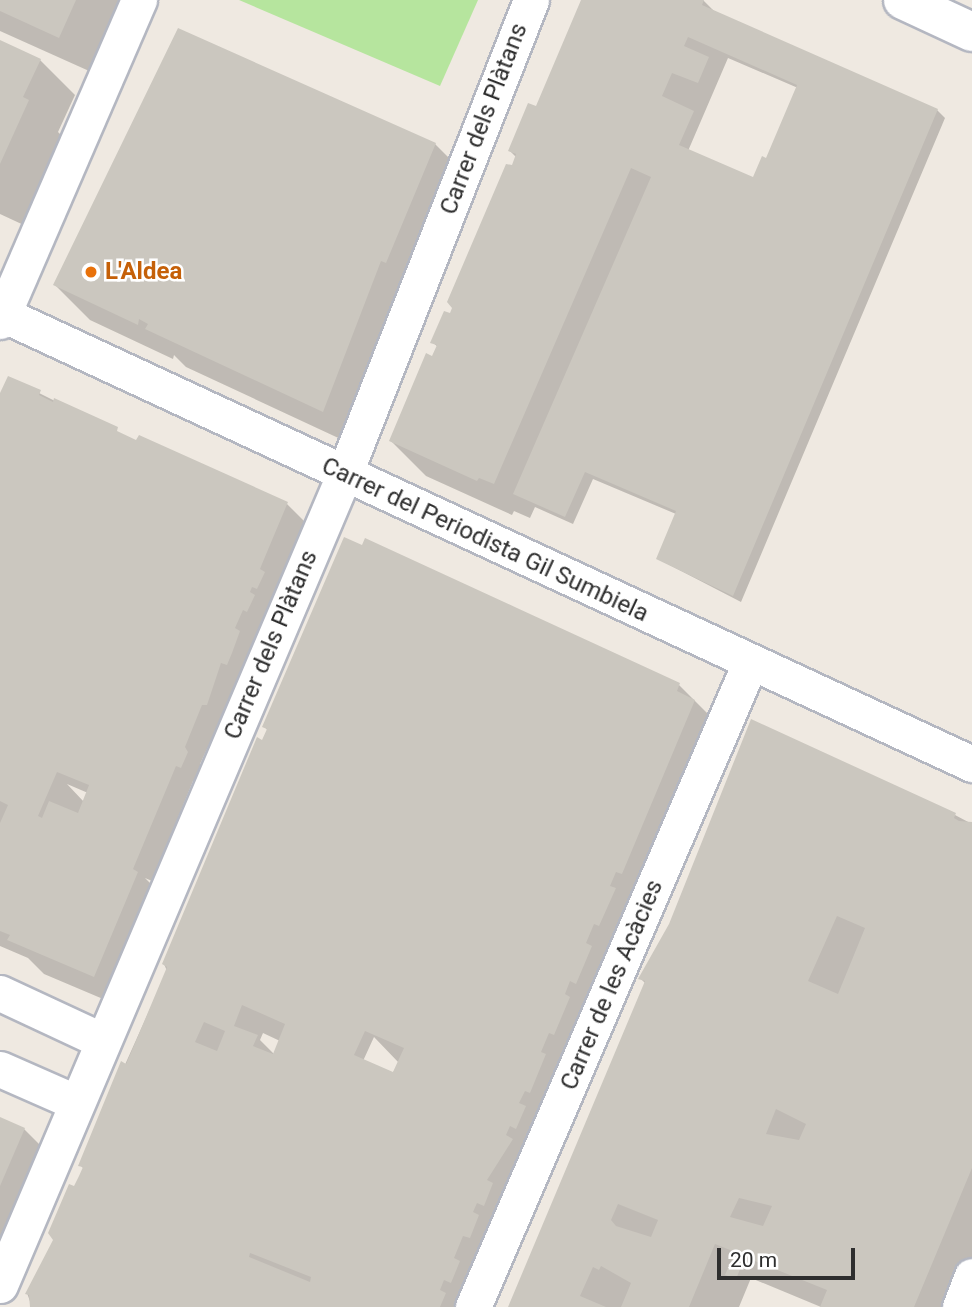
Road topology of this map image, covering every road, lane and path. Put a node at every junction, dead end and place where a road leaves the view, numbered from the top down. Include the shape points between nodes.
1 (139, 0) edge
2 (531, 0) edge
3 (903, 0) edge
4 (972, 32) edge
5 (1, 316) edge
6 (344, 475) junction
7 (750, 663) junction
8 (972, 764) edge
9 (0, 993) edge
10 (101, 1040) junction
11 (0, 1069) edge
12 (75, 1102) junction
13 (972, 1276) edge
14 (0, 1285) edge
15 (473, 1307) edge
16 (960, 1307) edge

1 - 5 street
2 - 6 street, Carrer dels Plàtans
3 - 4 street
5 - 6 street, Carrer del Periodista Gil Sumbiela
6 - 7 street, Carrer del Periodista Gil Sumbiela
6 - 10 street, Carrer dels Plàtans
7 - 8 street, Carrer del Periodista Gil Sumbiela
7 - 15 street, Carrer de les Acàcies
9 - 10 street
10 - 12 street, Carrer dels Plàtans
11 - 12 street
12 - 14 street, Carrer dels Plàtans
13 - 16 street

